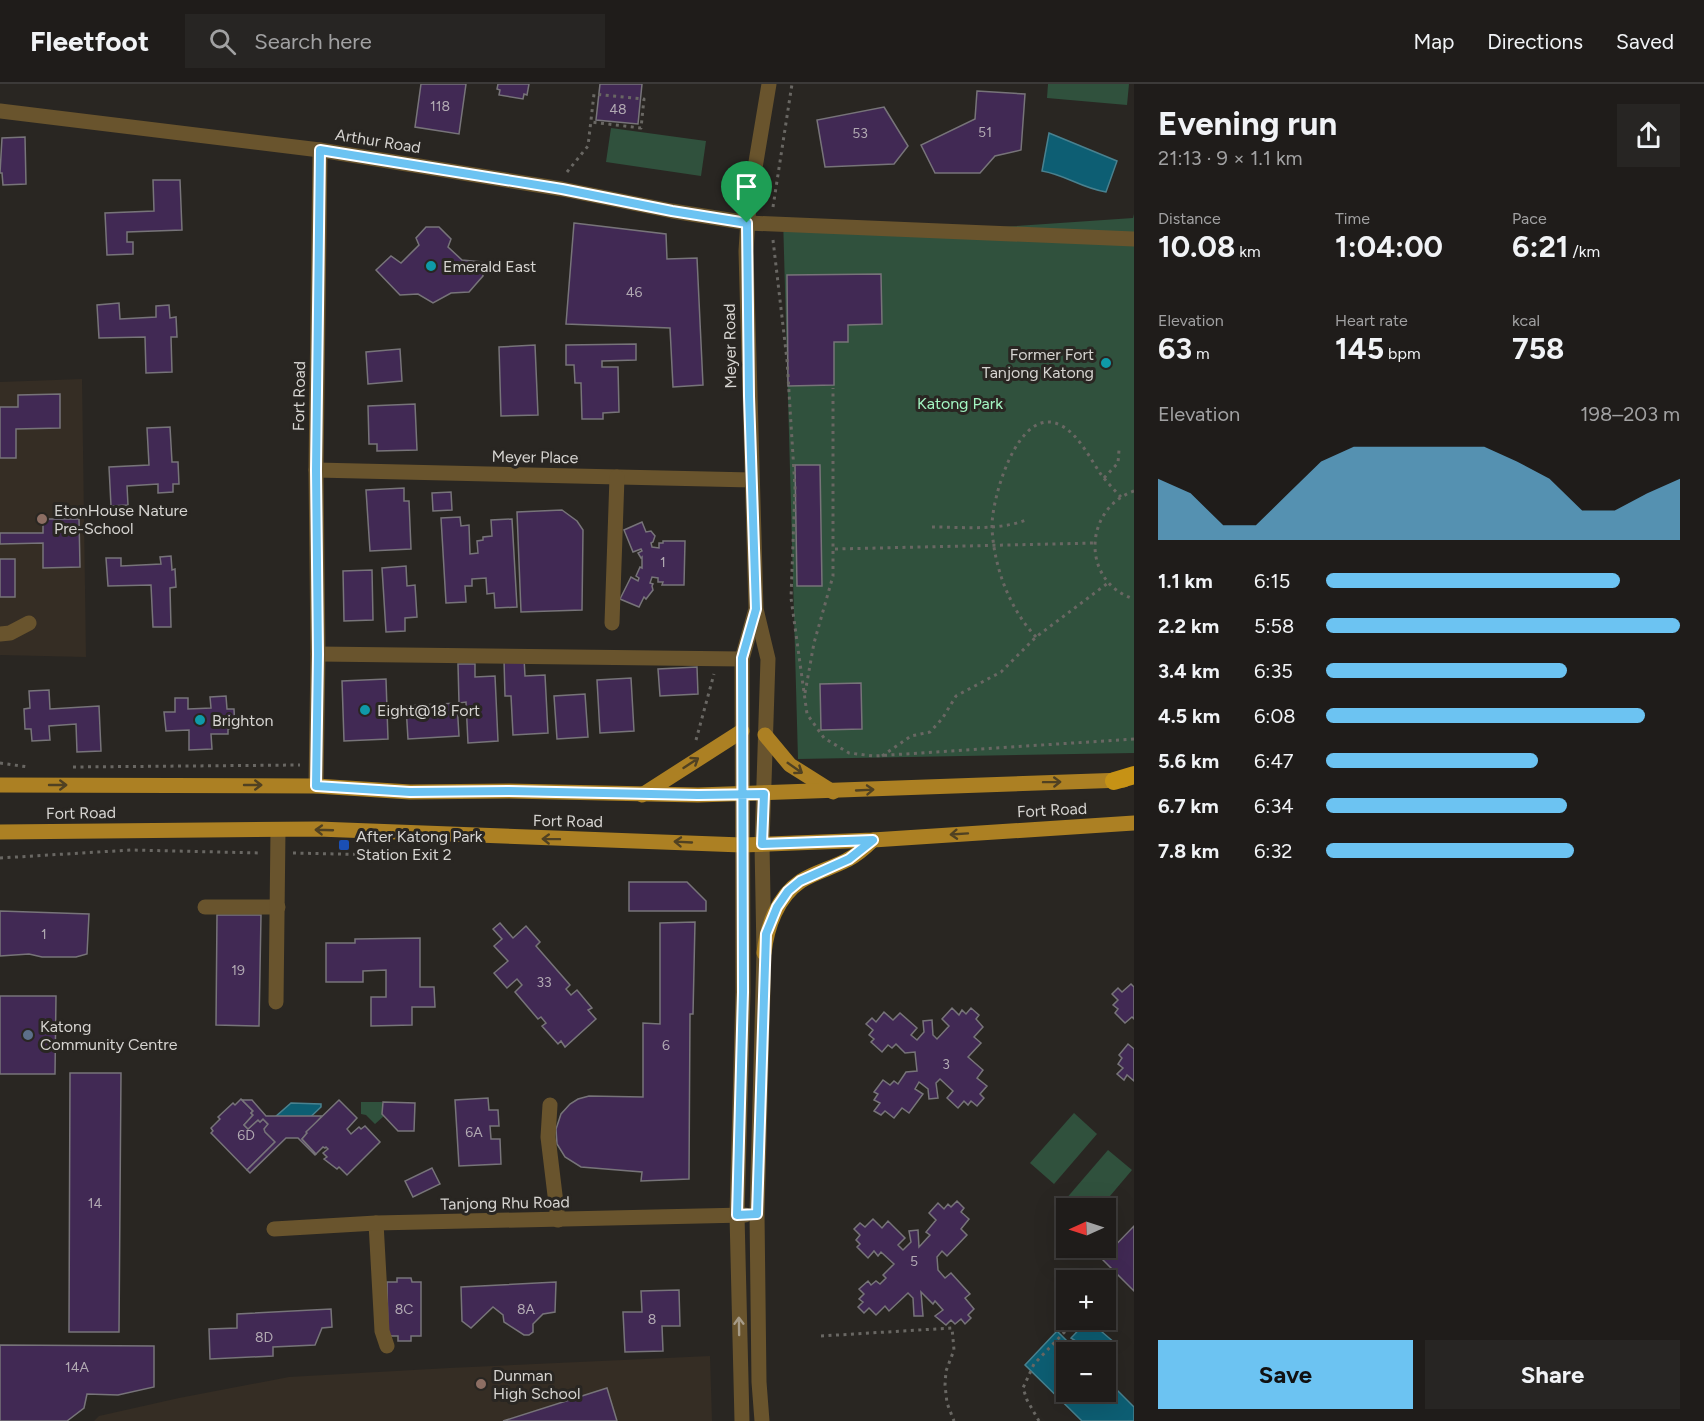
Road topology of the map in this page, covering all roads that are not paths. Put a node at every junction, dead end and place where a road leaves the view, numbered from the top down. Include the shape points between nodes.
1 (769, 84) edge
2 (0, 111) edge
3 (320, 150) junction
4 (747, 223) junction
5 (1134, 239) edge
6 (316, 470) junction
7 (616, 477) junction
8 (752, 480) junction
9 (756, 609) junction
10 (28, 623) dead end
11 (612, 623) dead end
12 (0, 634) edge
13 (318, 654) junction
14 (742, 658) junction
15 (742, 731) junction
16 (765, 735) junction
17 (1134, 775) edge
18 (1114, 780) junction
19 (1134, 780) edge
20 (0, 785) edge
21 (316, 786) junction
22 (833, 792) junction
23 (764, 794) junction
24 (642, 795) junction
25 (741, 795) junction
26 (1134, 823) edge
27 (278, 830) junction
28 (0, 832) edge
29 (873, 840) junction
30 (762, 844) junction
31 (742, 845) junction
32 (278, 907) junction
33 (205, 908) dead end
34 (764, 953) junction
35 (276, 1002) dead end
36 (550, 1105) dead end
37 (757, 1214) junction
38 (737, 1215) junction
39 (558, 1220) junction
40 (376, 1223) junction
41 (274, 1229) dead end
42 (387, 1346) dead end
43 (742, 1421) edge
44 (762, 1421) edge

1 - 4 street, Meyer Road
2 - 3 street, Arthur Road
3 - 4 street, Arthur Road
3 - 6 street, Fort Road
4 - 5 street, Arthur Road
4 - 8 street, Meyer Road
6 - 7 street, Meyer Place
6 - 13 street, Fort Road
7 - 8 street, Meyer Place
7 - 11 street
8 - 9 street, Meyer Road
9 - 14 street, Meyer Road
9 - 16 street, Meyer Road via 768,659
10 - 12 street
13 - 14 street
13 - 21 street, Fort Road
14 - 15 street, Meyer Road
24 -> 15 main road
15 - 25 street, Meyer Road
16 -> 22 main road via 789,765
16 - 23 street, Meyer Road
17 - 18 highway
18 - 19 main road, Fort Road
22 -> 18 main road, Fort Road
20 -> 21 main road, Fort Road
21 - 24 main road, Fort Road via 410,792
22 - 23 main road, Fort Road
23 - 25 main road, Fort Road
23 - 30 street
24 - 25 main road, Fort Road
25 - 31 street
26 -> 29 main road, Fort Road
27 - 28 main road, Fort Road
31 -> 27 main road, Fort Road
27 - 32 street
29 - 30 main road, Fort Road
29 - 34 main road via 849,859 800,881 788,891 766,934
30 - 31 main road, Fort Road
30 - 34 street
31 - 38 street
32 - 33 street
32 - 35 street
34 - 37 street
36 - 39 street via 548,1137
37 - 38 street, Tanjong Rhu Road
37 - 44 street
38 - 39 street, Tanjong Rhu Road
43 -> 38 street
39 - 40 street, Tanjong Rhu Road
40 - 41 street, Tanjong Rhu Road
40 - 42 street via 382,1331

